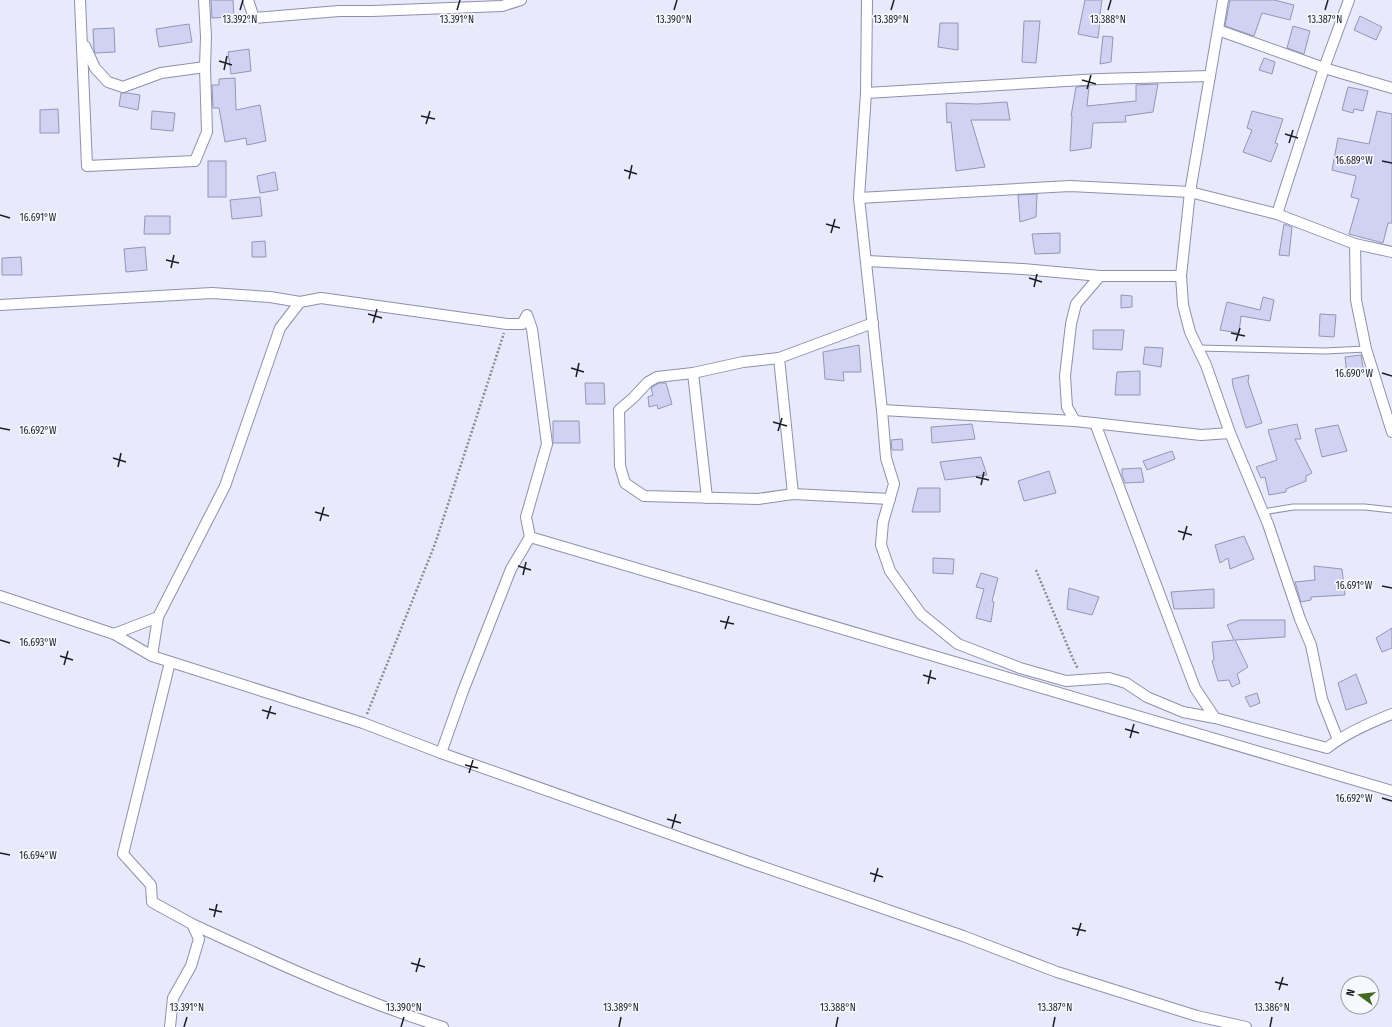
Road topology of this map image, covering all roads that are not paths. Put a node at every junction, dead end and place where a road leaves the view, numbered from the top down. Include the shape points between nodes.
1 (80, 0) edge
2 (204, 0) edge
3 (248, 0) edge
4 (521, 0) edge
5 (867, 0) edge
6 (1223, 0) edge
7 (1349, 0) edge
8 (500, 3) edge
9 (1218, 30) junction
10 (82, 40) junction
11 (205, 67) junction
12 (1324, 68) junction
13 (1210, 76) junction
14 (1392, 88) edge
15 (866, 94) junction
16 (1190, 192) junction
17 (859, 198) junction
18 (1277, 214) junction
19 (1355, 244) junction
20 (1392, 252) edge
21 (867, 261) junction
22 (1100, 276) junction
23 (1181, 276) junction
24 (300, 302) junction
25 (0, 305) edge
26 (873, 323) junction
27 (1198, 348) junction
28 (1366, 349) junction
29 (779, 358) junction
30 (694, 373) junction
31 (882, 410) junction
32 (1075, 421) junction
33 (1095, 423) junction
34 (1392, 432) edge
35 (1230, 433) junction
36 (793, 494) junction
37 (707, 498) junction
38 (890, 499) junction
39 (1392, 510) edge
40 (1263, 512) junction
41 (530, 537) junction
42 (0, 596) edge
43 (158, 617) junction
44 (114, 634) junction
45 (152, 656) junction
46 (170, 662) junction
47 (1392, 714) edge
48 (1215, 718) junction
49 (1338, 740) junction
50 (441, 753) junction
51 (1392, 791) edge
52 (192, 924) junction
53 (170, 1027) edge
54 (443, 1027) edge
55 (1246, 1027) edge

1 - 10 street
2 - 11 street
3 - 8 street via 254,18
4 - 8 street
5 - 15 street
6 - 9 street
7 - 12 street
9 - 12 street
9 - 13 street
10 - 11 street via 94,68 108,82 123,87 161,73
10 - 11 street via 87,166 195,161 207,132
12 - 14 street
12 - 18 street
13 - 15 street
13 - 16 street
15 - 17 street
16 - 17 street via 1070,186
16 - 18 street
16 - 23 street
17 - 21 street
18 - 19 street
19 - 20 street
19 - 28 street via 1356,300
21 - 22 street via 1023,269
21 - 26 street
22 - 23 street
22 - 32 street via 1076,304 1071,324 1065,376 1067,407
23 - 27 street via 1183,305 1190,332
24 - 25 street via 212,292
24 - 41 street via 321,298 507,324 522,324 527,315 532,329 547,444 526,517
24 - 43 street via 280,328 225,486
26 - 29 street
26 - 31 street
27 - 28 lane via 1325,351
27 - 35 street
28 - 34 street
29 - 30 street via 743,362
29 - 36 street
30 - 37 street
30 - 37 street via 657,377 648,382 620,410 620,466 625,483 644,496
31 - 32 street
31 - 38 street via 886,458 894,484
32 - 33 street
33 - 35 street via 1201,435
33 - 48 street via 1195,688
35 - 40 street
36 - 37 street via 758,499
36 - 38 street
38 - 48 street via 883,522 881,545 890,571 921,614 958,644 1020,668 1066,681 1108,678 1126,683 1147,697 1184,712
39 - 40 lane via 1365,507 1294,507
40 - 49 street via 1311,645 1322,699
41 - 50 street via 511,569
41 - 51 street
42 - 44 street
43 - 44 street
43 - 45 street
44 - 45 street
45 - 46 street
46 - 50 street via 363,724
46 - 52 street via 123,854 151,885 152,902
47 - 49 street
48 - 49 street via 1327,748
50 - 55 street via 963,936 1057,972 1197,1016
52 - 53 street via 198,939 191,966 173,998
52 - 54 street via 274,962 404,1015

